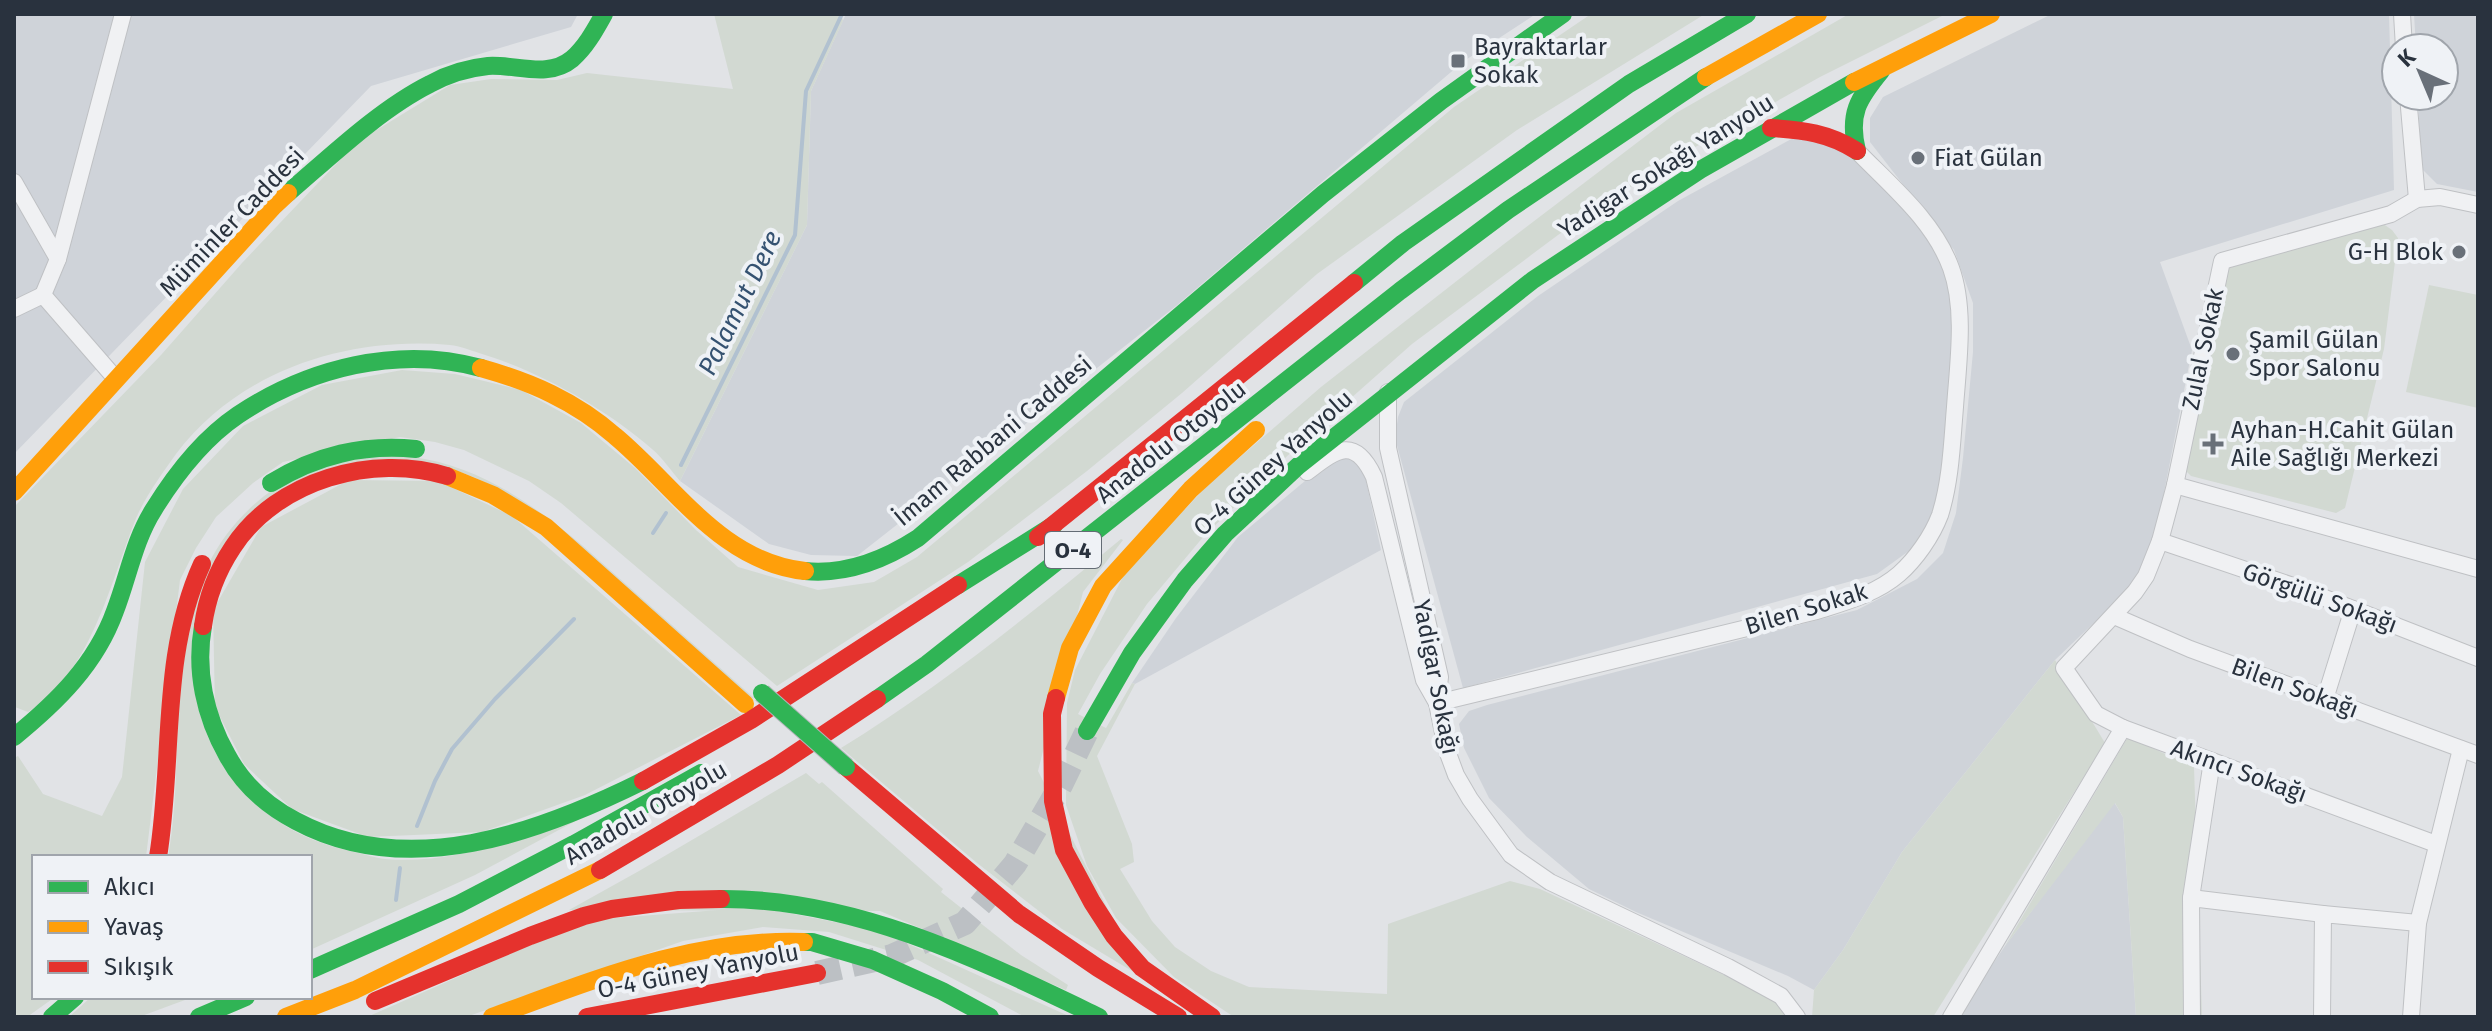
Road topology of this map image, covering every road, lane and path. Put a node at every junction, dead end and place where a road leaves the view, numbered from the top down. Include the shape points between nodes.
1 (123, 14) edge
2 (604, 14) edge
3 (1563, 14) edge
4 (1747, 14) edge
5 (1818, 14) edge
6 (1991, 14) edge
7 (1884, 66) junction
8 (1694, 84) junction
9 (2409, 112) edge
10 (1771, 128) junction
11 (1857, 151) junction
12 (14, 182) edge
13 (2417, 199) junction
14 (2478, 205) edge
15 (58, 259) junction
16 (43, 295) junction
17 (14, 309) edge
18 (116, 379) junction
19 (1309, 386) dead end
20 (1388, 392) junction
21 (1274, 414) dead end
22 (439, 453) dead end
23 (2175, 485) junction
24 (14, 492) edge
25 (257, 493) dead end
26 (1054, 525) junction
27 (1226, 534) junction
28 (2160, 541) junction
29 (208, 552) dead end
30 (2478, 569) edge
31 (2353, 609) junction
32 (2114, 616) junction
33 (2478, 658) edge
34 (2064, 668) joint
35 (757, 688) dead end
36 (2325, 699) junction
37 (1437, 703) junction
38 (48, 709) junction
39 (14, 718) edge
40 (2123, 728) junction
41 (1087, 731) tunnel mouth
42 (14, 737) edge
43 (744, 745) dead end
44 (2461, 749) junction
45 (2478, 755) edge
46 (2212, 761) junction
47 (717, 762) dead end
48 (817, 768) dead end
49 (2436, 844) junction
50 (158, 855) edge
51 (2191, 898) junction
52 (985, 909) dead end
53 (2323, 914) junction
54 (2418, 923) junction
55 (1021, 938) dead end
56 (312, 969) edge
57 (817, 973) tunnel mouth
58 (73, 999) edge
59 (241, 999) edge
60 (52, 1017) edge
61 (199, 1017) edge
62 (286, 1017) edge
63 (336, 1017) edge
64 (492, 1017) edge
65 (587, 1017) edge
66 (990, 1017) edge
67 (1099, 1017) edge
68 (1178, 1017) edge
69 (1212, 1017) edge
70 (1797, 1017) edge
71 (1951, 1017) edge
72 (2192, 1017) edge
73 (2322, 1017) edge
74 (2411, 1017) edge

1 - 15 street
2 - 18 main road, Müminler Caddesi via 570,61 548,70 490,66 456,72 398,103 273,207
3 - 38 main road, İmam Rabbani Caddesi via 1450,94 1296,216 897,552 828,572 780,568 722,538 599,422 554,393 471,364 372,359 283,386 241,412 201,447 151,513 98,648
4 - 26 main road, Anadolu Otoyolu / O-4 via 1629,84 1403,243
5 - 8 main road, Anadolu Otoyolu / O-4
6 - 7 main road, Yadigar Sokağı Yanyolu
7 - 10 main road, Yadigar Sokağı Yanyolu
7 - 11 main road via 1852,116
8 - 19 main road
8 - 62 main road, Anadolu Otoyolu / O-4 via 1508,210 1388,300 927,664 838,726 604,868 355,990
9 - 13 street
10 - 11 main road via 1815,131
10 - 20 main road, Yadigar Sokağı Yanyolu via 1524,286
11 - 37 street, Bilen Sokak via 1939,241 1952,271 1961,340 1952,448 1939,516 1924,546 1899,575 1863,596
12 - 15 street
13 - 14 street, Zulal Sokak via 2440,197
13 - 23 street, Zulal Sokak via 2391,214 2222,261
15 - 16 street
16 - 17 street
16 - 18 street
18 - 24 main road, Müminler Caddesi
20 - 27 main road, O-4 Güney Yanyolu
20 - 37 street, Yadigar Sokağı via 1388,448 1440,677
21 - 69 main road via 1191,489 1103,586 1070,648 1052,714 1053,801 1064,850 1114,936 1142,968
22 - 25 main road via 369,446 337,453 309,462
23 - 28 street, Zulal Sokak
23 - 30 street
26 - 43 main road, Anadolu Otoyolu / O-4 via 940,611
26 - 48 main road via 812,682 674,765 586,807 462,845 411,849 348,842 298,823 254,791 239,774 208,715 199,659 204,615 232,548 272,507 298,490 363,469 397,466 438,473 481,488 546,527 745,704 775,731
27 - 37 street via 1335,451 1359,456 1374,477 1424,680
27 - 41 main road, O-4 Güney Yanyolu via 1146,630
28 - 31 street, Görgülü Sokağı
28 - 32 street, Zulal Sokak via 2146,576
29 - 50 main road via 183,609 171,687
31 - 33 street, Görgülü Sokağı
31 - 36 street
32 - 34 street, Zulal Sokak
32 - 36 street, Bilen Sokağı
34 - 40 street, Akıncı Sokağı via 2096,714
35 - 68 main road, bridge via 1019,914
36 - 44 street, Bilen Sokağı
37 - 70 street, Yadigar Sokağı via 1456,775 1511,855 1550,882 1781,996
38 - 39 main road via 30,720
38 - 42 main road, İmam Rabbani Caddesi
40 - 46 street, Akıncı Sokağı
40 - 71 street
44 - 45 street, Bilen Sokağı
44 - 49 street
46 - 49 street, Akıncı Sokağı
46 - 51 street
47 - 56 main road, Anadolu Otoyolu via 459,904
49 - 54 street
51 - 53 street
51 - 72 street
52 - 55 main road
53 - 54 street
53 - 73 street
54 - 74 street
57 - 65 main road, O-4 Güney Yanyolu
58 - 60 main road
59 - 61 main road
63 - 67 main road via 552,927 611,909 735,898 806,904 887,925
64 - 66 main road via 630,967 702,949 780,941 812,942 873,960

